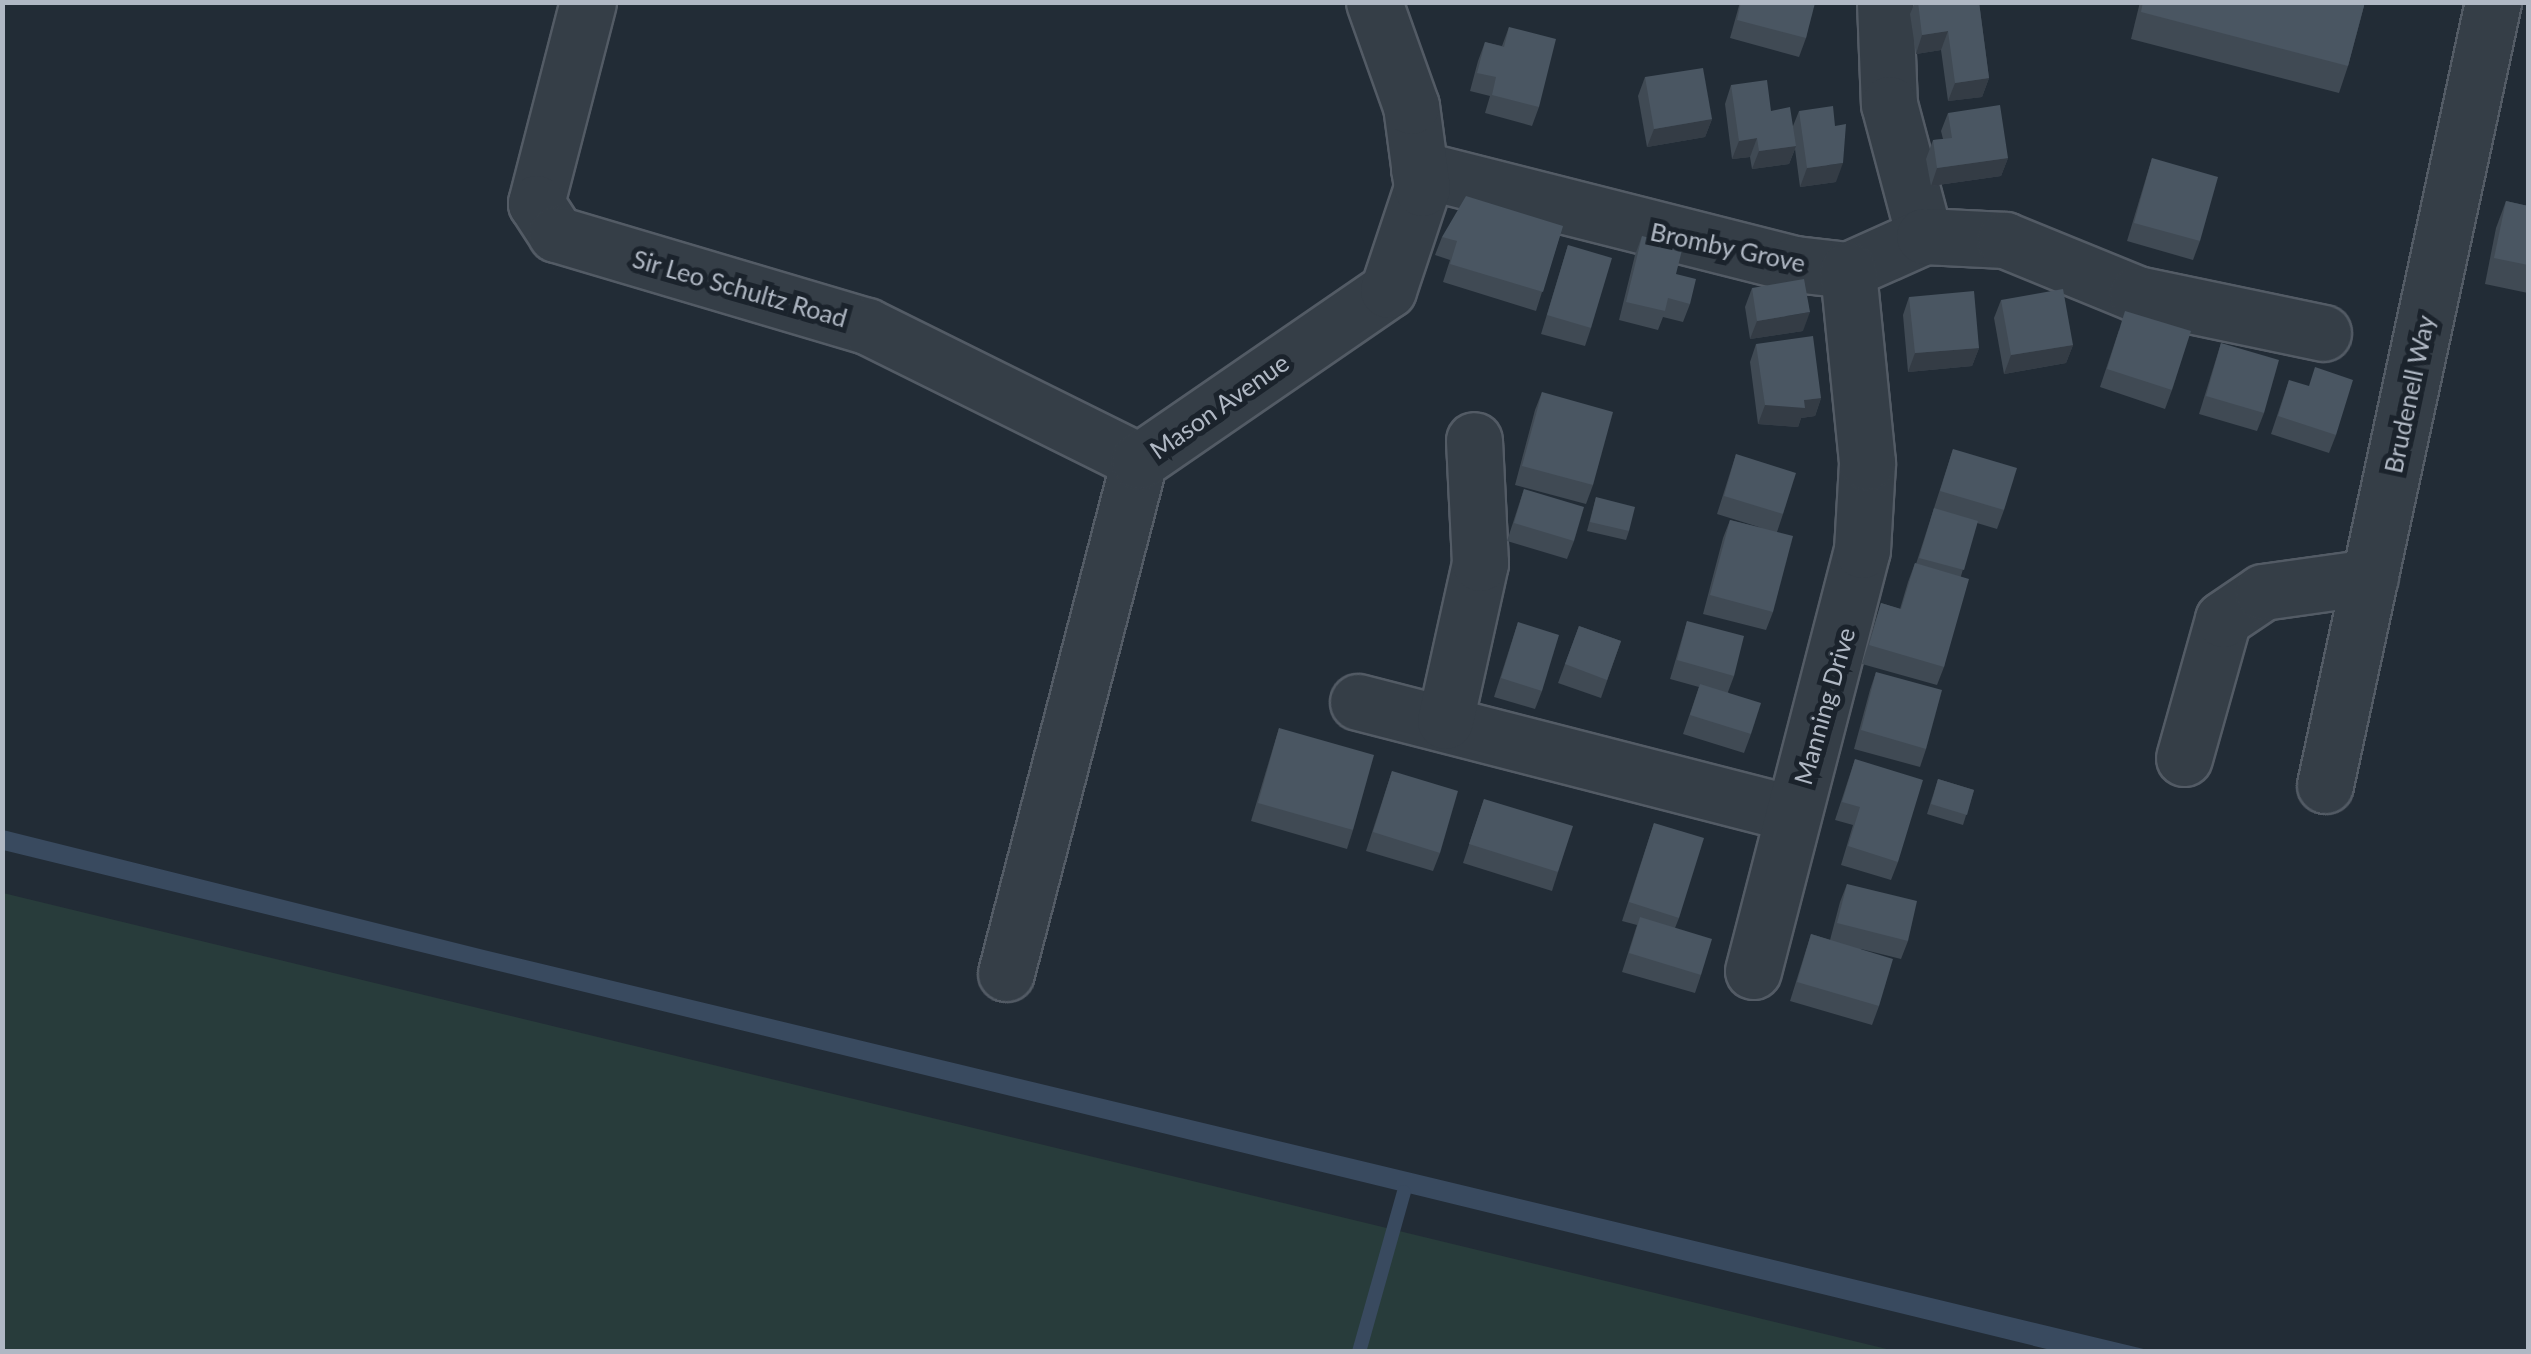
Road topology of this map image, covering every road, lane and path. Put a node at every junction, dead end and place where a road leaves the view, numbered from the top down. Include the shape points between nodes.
1 (588, 2) edge
2 (1374, 2) edge
3 (1885, 2) edge
4 (2492, 2) edge
5 (1419, 169) junction
6 (1924, 236) junction
7 (1848, 270) junction
8 (2323, 333) dead end
9 (1474, 440) dead end
10 (1139, 461) junction
11 (2370, 577) junction
12 (1358, 702) dead end
13 (1445, 721) junction
14 (2184, 758) dead end
15 (2326, 785) dead end
16 (1793, 814) junction
17 (1753, 971) dead end
18 (1006, 973) dead end

1 - 10 street, Sir Leo Schultz Road via 536,203 556,234 867,326
2 - 5 street, Mason Avenue via 1411,106
3 - 6 street via 1889,104
4 - 11 street, Brudenell Way
5 - 7 street, Bromby Grove via 1740,255
5 - 10 street, Mason Avenue via 1388,290
6 - 7 street
6 - 8 street via 2005,240 2137,294
7 - 16 street, Manning Drive via 1866,462 1862,550
9 - 13 street via 1480,563
10 - 18 street, Mason Avenue
11 - 14 street via 2264,592 2223,619
11 - 15 street, Brudenell Way
12 - 13 street, Manning Drive
13 - 16 street, Manning Drive
16 - 17 street

